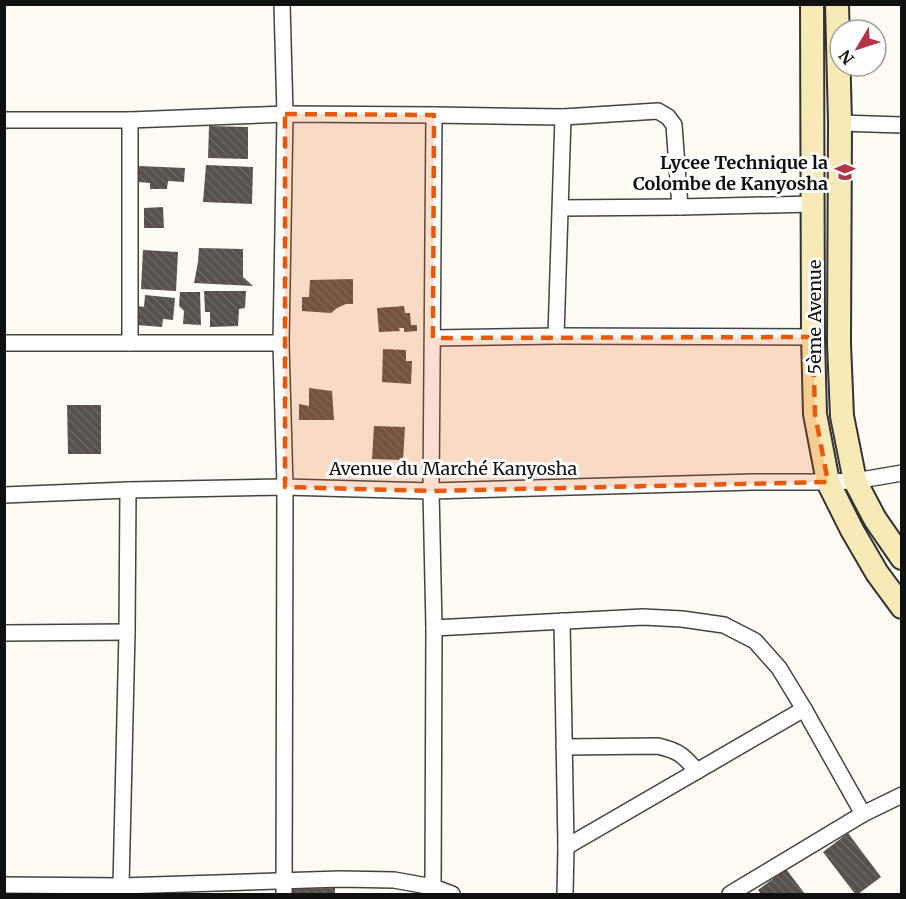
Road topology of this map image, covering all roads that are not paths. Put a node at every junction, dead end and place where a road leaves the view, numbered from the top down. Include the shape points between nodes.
1 (282, 4) edge
2 (812, 4) edge
3 (837, 4) edge
4 (285, 114) junction
5 (434, 115) junction
6 (563, 117) junction
7 (4, 120) edge
8 (130, 120) junction
9 (840, 123) junction
10 (902, 125) edge
11 (813, 204) junction
12 (561, 207) junction
13 (680, 207) junction
14 (556, 336) junction
15 (813, 337) junction
16 (433, 338) junction
17 (4, 343) edge
18 (130, 343) junction
19 (282, 343) junction
20 (902, 473) edge
21 (855, 481) junction
22 (828, 482) junction
23 (285, 487) junction
24 (128, 490) junction
25 (431, 490) junction
26 (4, 495) edge
27 (902, 558) edge
28 (902, 607) edge
29 (562, 621) junction
30 (434, 628) junction
31 (128, 632) junction
32 (5, 633) edge
33 (4, 644) edge
34 (804, 709) junction
35 (564, 747) junction
36 (697, 771) junction
37 (902, 795) edge
38 (863, 814) junction
39 (566, 847) junction
40 (4, 885) edge
41 (121, 886) junction
42 (433, 887) junction
43 (284, 888) edge
44 (452, 894) edge
45 (565, 894) edge
46 (730, 894) edge

1 - 4 street
2 - 11 street, 5ème Avenue
3 - 9 street, 5ème Avenue
4 - 5 street
4 - 8 street
4 - 19 street
5 - 6 street
5 - 16 street
6 - 12 street
6 - 13 street via 658,111 668,117 674,124
7 - 8 street
8 - 18 street
9 - 10 street
9 - 21 street, 5ème Avenue via 838,344 842,416
11 - 13 street
11 - 15 street, 5ème Avenue
12 - 13 street
12 - 14 street
14 - 15 street
14 - 16 street
15 - 22 street, 5ème Avenue via 815,414
16 - 25 street
17 - 18 street
18 - 19 street
19 - 23 street
20 - 21 street, Avenue du Marché Kanyosha
21 - 22 street, Avenue du Marché Kanyosha
21 - 27 street, 5ème Avenue
22 - 25 street, Avenue du Marché Kanyosha
22 - 28 street, 5ème Avenue via 852,531
23 - 24 street, Avenue du Marché Kanyosha
23 - 25 street, Avenue du Marché Kanyosha
23 - 43 street
24 - 26 street, Avenue du Marché Kanyosha
24 - 31 street
25 - 30 street
29 - 30 street
29 - 34 street via 643,617 724,625 755,641 779,669
29 - 35 street
30 - 42 street
31 - 32 street
31 - 41 street
32 - 33 street
34 - 36 street
34 - 38 street
35 - 36 street via 658,746 685,757
35 - 39 street
36 - 39 street
37 - 38 street
38 - 46 street
39 - 45 street
40 - 41 street
41 - 43 street
42 - 43 street via 394,880 340,879
42 - 44 street

